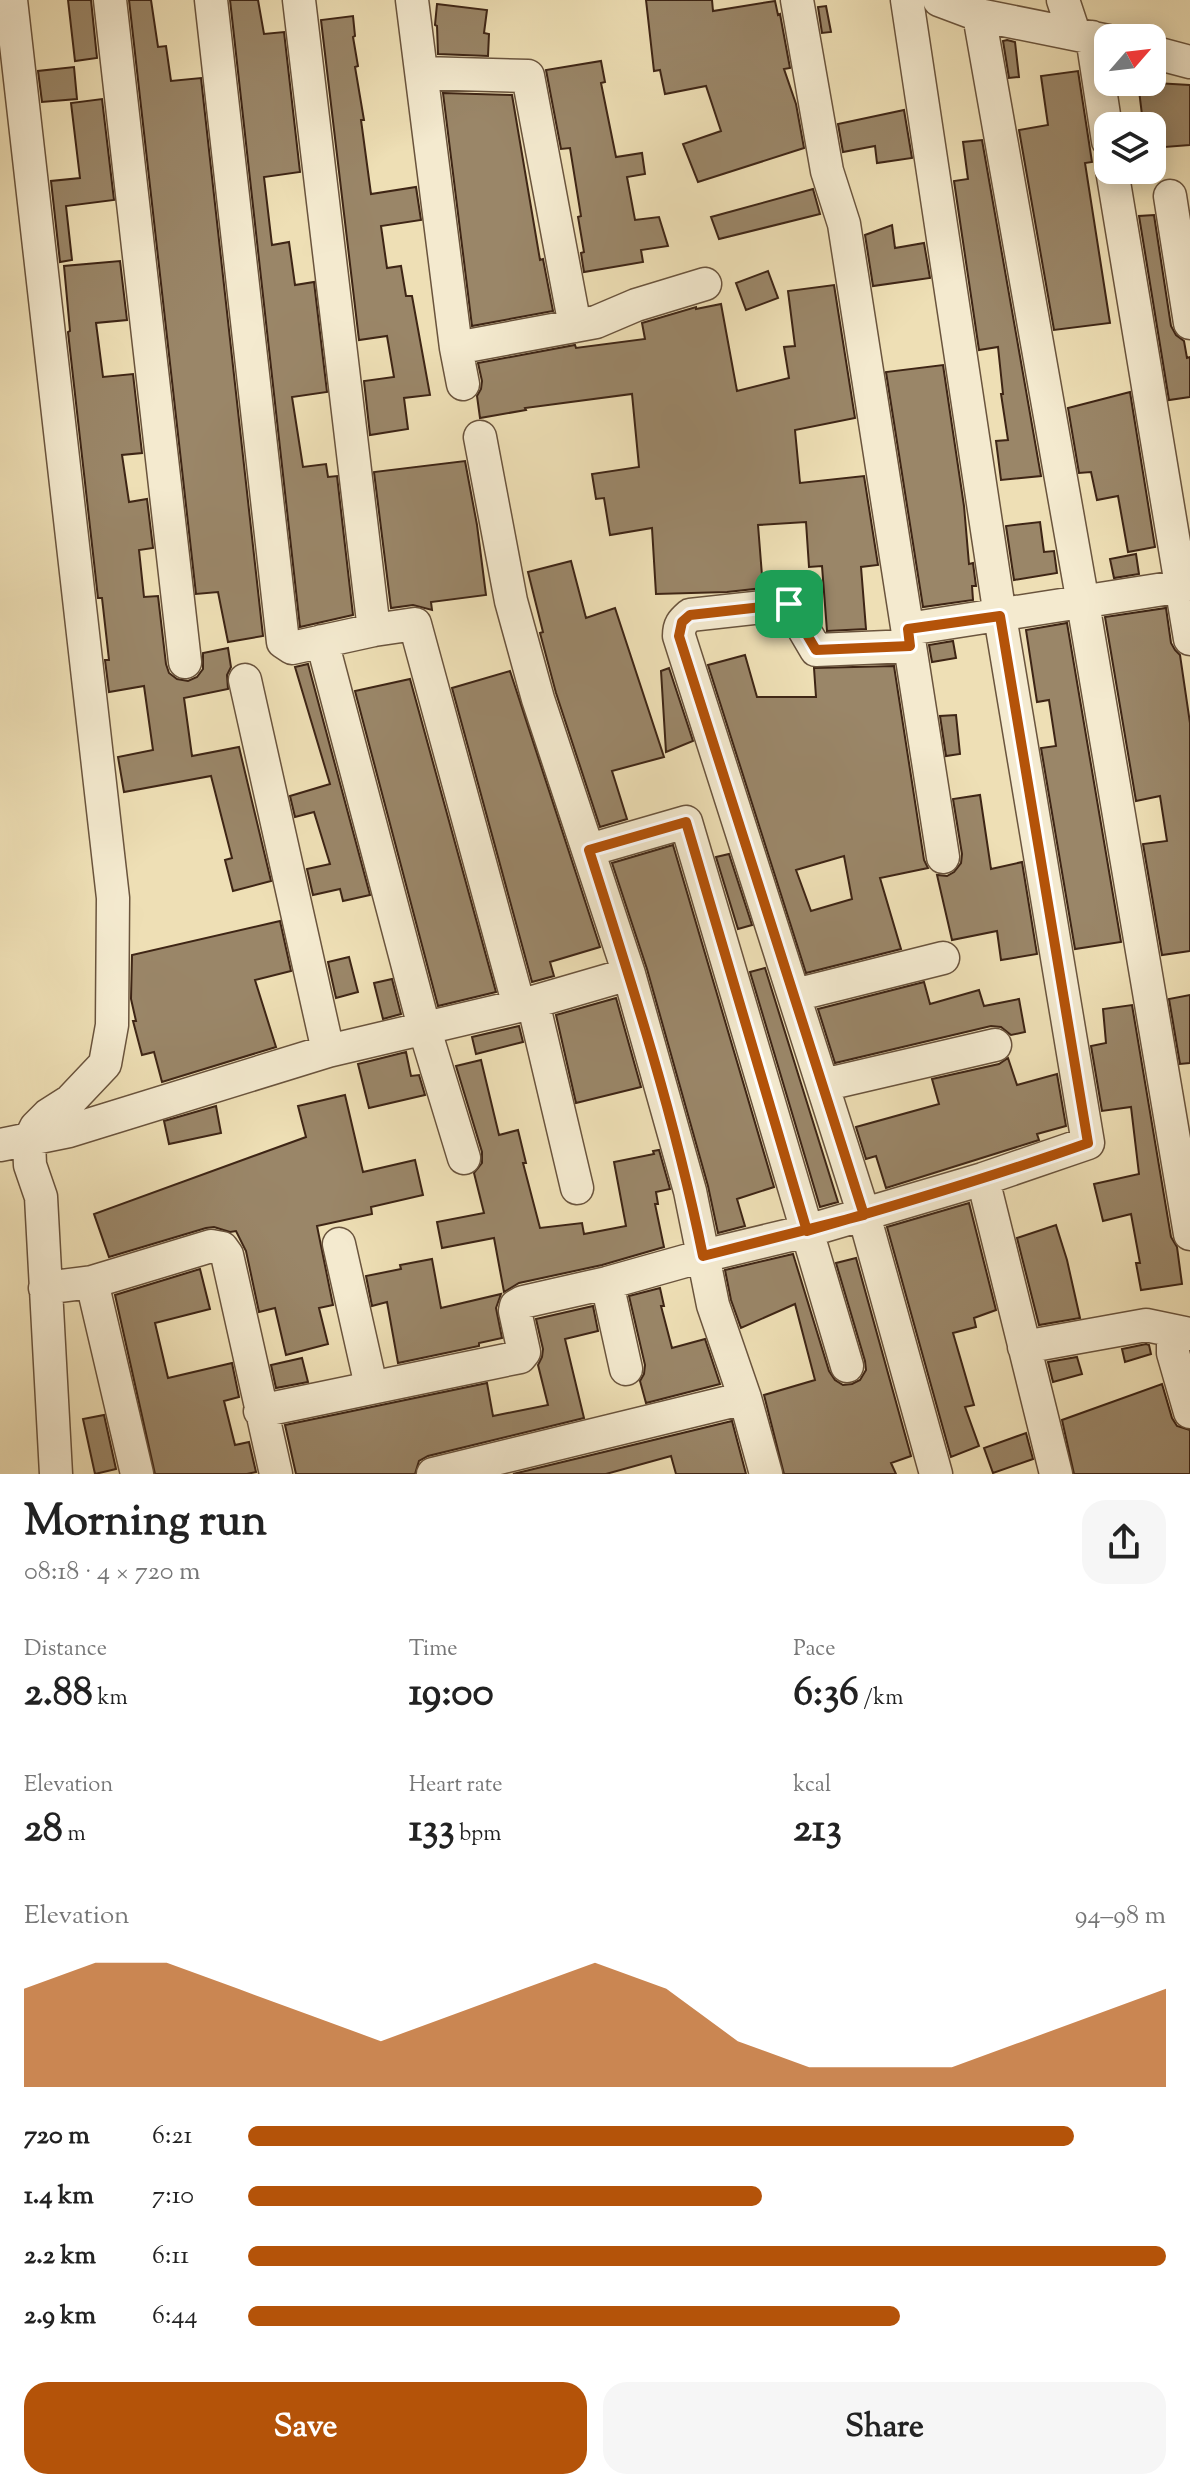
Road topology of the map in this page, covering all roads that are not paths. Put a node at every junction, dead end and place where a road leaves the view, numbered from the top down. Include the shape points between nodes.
1 (11, 0) edge
2 (110, 0) edge
3 (211, 0) edge
4 (299, 0) edge
5 (412, 0) edge
6 (797, 0) edge
7 (907, 0) edge
8 (942, 0) edge
9 (1063, 0) edge
10 (979, 15) junction
11 (1091, 37) edge
12 (1166, 56) edge
13 (1190, 62) edge
14 (422, 73) junction
15 (1103, 112) edge
16 (1114, 184) edge
17 (1180, 195) edge
18 (1117, 202) junction
19 (705, 284) dead end
20 (1190, 323) edge
21 (575, 326) junction
22 (456, 348) junction
23 (463, 384) dead end
24 (480, 437) dead end
25 (1183, 586) junction
26 (1083, 603) junction
27 (1000, 616) junction
28 (374, 630) junction
29 (909, 638) junction
30 (1190, 639) edge
31 (322, 641) junction
32 (185, 662) dead end
33 (245, 680) dead end
34 (589, 850) junction
35 (943, 857) dead end
36 (943, 958) dead end
37 (629, 974) junction
38 (795, 995) junction
39 (526, 1004) junction
40 (424, 1027) junction
41 (995, 1045) dead end
42 (328, 1051) junction
43 (823, 1085) junction
44 (464, 1158) dead end
45 (24, 1169) edge
46 (983, 1179) junction
47 (577, 1188) dead end
48 (864, 1215) junction
49 (807, 1231) junction
50 (1190, 1234) edge
51 (339, 1244) dead end
52 (703, 1256) junction
53 (92, 1282) junction
54 (607, 1283) junction
55 (45, 1288) junction
56 (1181, 1332) edge
57 (1024, 1347) junction
58 (847, 1366) dead end
59 (626, 1369) dead end
60 (371, 1386) junction
61 (745, 1398) junction
62 (260, 1411) junction
63 (1190, 1412) edge
64 (39, 1474) edge
65 (56, 1474) edge
66 (137, 1474) edge
67 (276, 1474) edge
68 (433, 1474) edge
69 (766, 1474) edge
70 (936, 1474) edge
71 (1056, 1474) edge

1 - 45 street via 113,898 112,1025 105,1064 36,1127
2 - 32 street
3 - 31 street via 281,635 292,648
4 - 28 street
5 - 14 street
6 - 29 street via 827,171 844,224
7 - 27 street
8 - 10 street
9 - 11 street
10 - 11 street
10 - 26 street
11 - 15 street
12 - 13 street
14 - 21 street via 528,76
14 - 22 street
16 - 18 street
17 - 18 street
17 - 20 street
18 - 25 street
19 - 21 street
21 - 22 street
22 - 23 street
24 - 34 street via 511,601
25 - 26 street
25 - 30 street
26 - 27 street
26 - 50 street
27 - 29 street
27 - 46 street via 1088,1143
28 - 31 street
28 - 39 street via 415,624
29 - 35 street
29 - 38 street via 816,650 789,604 690,615 679,628
31 - 40 street
33 - 42 street
34 - 37 street
34 - 49 street via 686,822
36 - 38 street
37 - 39 street
37 - 52 street
38 - 43 street
39 - 40 street
39 - 47 street
40 - 42 street
40 - 44 street
41 - 43 street
42 - 45 street via 69,1131
43 - 48 street
45 - 55 street
45 - 64 street
46 - 48 street
46 - 57 street
48 - 49 street
48 - 70 street
49 - 52 street
49 - 58 street
51 - 60 street
52 - 54 street
52 - 61 street via 713,1305
53 - 55 street
53 - 62 street via 211,1246 222,1248
53 - 66 street
54 - 59 street
54 - 60 street via 516,1306 524,1352 520,1357
55 - 65 street
56 - 57 street via 1146,1325
56 - 63 street via 1173,1353
57 - 71 street
60 - 62 street
61 - 68 street
61 - 69 street
62 - 67 street

